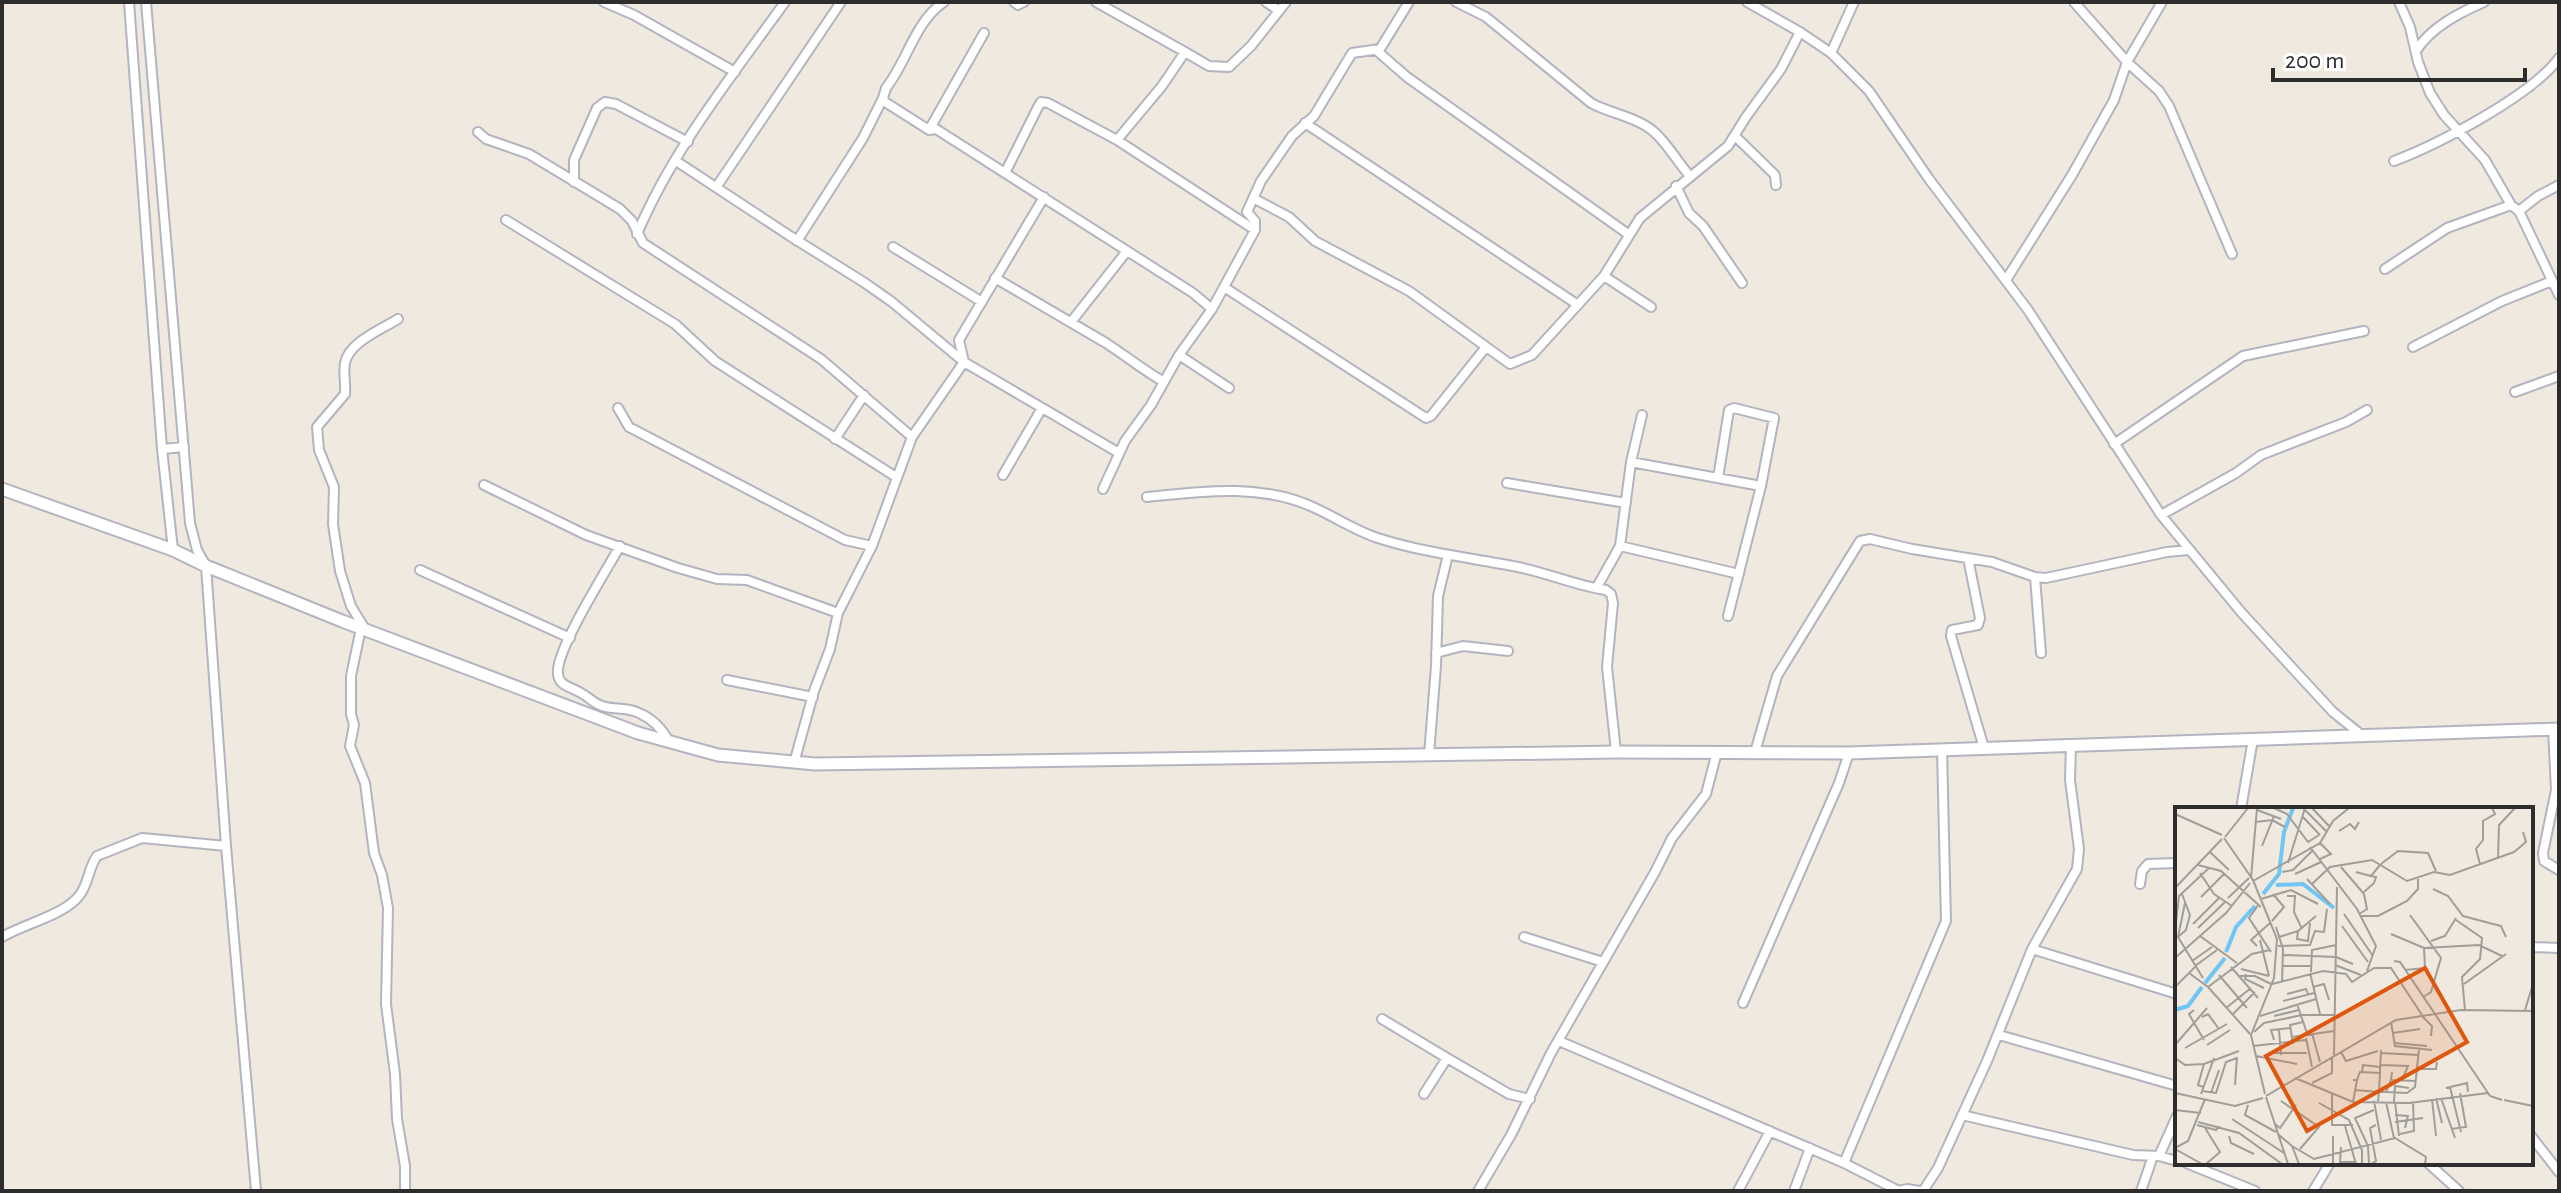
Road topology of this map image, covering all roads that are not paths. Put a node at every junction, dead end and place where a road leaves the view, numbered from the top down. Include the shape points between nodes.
1 (129, 2) edge
2 (146, 2) edge
3 (604, 2) edge
4 (785, 2) edge
5 (841, 2) edge
6 (944, 2) edge
7 (1014, 2) edge
8 (1024, 2) edge
9 (1096, 2) edge
10 (1266, 2) edge
11 (1286, 2) edge
12 (1409, 2) edge
13 (1456, 2) edge
14 (1747, 2) edge
15 (1854, 2) edge
16 (2074, 2) edge
17 (2162, 2) edge
18 (2399, 2) edge
19 (2484, 2) edge
20 (1278, 10) junction
21 (1800, 32) junction
22 (984, 33) dead end
23 (1376, 50) junction
24 (2416, 51) junction
25 (1185, 52) junction
26 (1831, 53) junction
27 (2559, 58) edge
28 (2127, 62) junction
29 (735, 72) junction
30 (883, 98) junction
31 (1305, 123) junction
32 (929, 130) junction
33 (2458, 130) junction
34 (478, 132) dead end
35 (1735, 136) junction
36 (1117, 140) junction
37 (688, 142) junction
38 (676, 161) junction
39 (2394, 161) dead end
40 (1005, 173) junction
41 (1689, 175) junction
42 (574, 182) junction
43 (1776, 185) dead end
44 (2559, 185) edge
45 (717, 186) junction
46 (1676, 186) junction
47 (1044, 197) junction
48 (1253, 198) junction
49 (2515, 208) junction
50 (506, 220) dead end
51 (1255, 230) junction
52 (1628, 234) junction
53 (637, 235) junction
54 (797, 241) junction
55 (893, 247) dead end
56 (1127, 251) junction
57 (2232, 254) dead end
58 (2385, 269) dead end
59 (1604, 276) junction
60 (995, 278) junction
61 (2006, 280) junction
62 (2552, 281) junction
63 (1742, 283) dead end
64 (1224, 287) junction
65 (2559, 295) edge
66 (982, 302) junction
67 (1578, 305) junction
68 (1651, 307) dead end
69 (1212, 309) junction
70 (398, 319) dead end
71 (1071, 322) junction
72 (2364, 331) dead end
73 (1486, 347) junction
74 (2413, 347) dead end
75 (1179, 355) junction
76 (964, 362) junction
77 (2559, 376) edge
78 (1164, 382) junction
79 (1229, 388) dead end
80 (2515, 392) dead end
81 (864, 395) junction
82 (618, 408) dead end
83 (1042, 408) junction
84 (2367, 410) dead end
85 (1642, 415) dead end
86 (912, 437) junction
87 (835, 439) junction
88 (2114, 444) junction
89 (184, 447) junction
90 (162, 449) junction
91 (1119, 453) junction
92 (1631, 462) junction
93 (1003, 475) dead end
94 (896, 477) junction
95 (1718, 478) junction
96 (1507, 483) dead end
97 (484, 485) dead end
98 (1761, 486) junction
99 (2, 489) edge
100 (1103, 489) dead end
101 (1147, 497) dead end
102 (1626, 503) junction
103 (2161, 515) junction
104 (620, 546) junction
105 (872, 546) junction
106 (1620, 546) junction
107 (173, 550) junction
108 (2189, 550) junction
109 (1448, 555) junction
110 (1968, 558) junction
111 (206, 566) junction
112 (420, 570) dead end
113 (1739, 574) junction
114 (2035, 577) junction
115 (1597, 587) junction
116 (351, 606) junction
117 (838, 613) junction
118 (1728, 616) dead end
119 (342, 621) junction
120 (363, 629) junction
121 (570, 638) junction
122 (1508, 651) dead end
123 (1436, 653) junction
124 (2041, 653) dead end
125 (727, 680) dead end
126 (813, 697) junction
127 (2556, 729) edge
128 (2364, 737) junction
129 (2253, 739) junction
130 (669, 742) junction
131 (2071, 745) junction
132 (1984, 748) junction
133 (1942, 749) junction
134 (1616, 752) junction
135 (1717, 752) junction
136 (1755, 752) junction
137 (1849, 753) junction
138 (1429, 755) junction
139 (794, 763) junction
140 (2241, 807) edge
141 (226, 846) junction
142 (2175, 863) edge
143 (2559, 870) edge
144 (2140, 884) dead end
145 (2, 937) edge
146 (1524, 937) dead end
147 (2533, 947) edge
148 (2559, 948) edge
149 (2032, 949) junction
150 (1603, 962) junction
151 (2175, 993) edge
152 (1743, 1003) dead end
153 (1382, 1019) dead end
154 (1999, 1035) junction
155 (1559, 1041) junction
156 (1447, 1058) junction
157 (2175, 1085) edge
158 (1424, 1094) dead end
159 (1530, 1099) junction
160 (1962, 1115) junction
161 (2175, 1120) edge
162 (1770, 1131) junction
163 (2533, 1139) edge
164 (1810, 1148) junction
165 (2156, 1156) junction
166 (2175, 1161) edge
167 (1844, 1163) junction
168 (2191, 1165) edge
169 (2329, 1165) edge
170 (2430, 1165) edge
171 (2559, 1172) edge
172 (256, 1191) edge
173 (405, 1191) edge
174 (1478, 1191) edge
175 (1738, 1191) edge
176 (1794, 1191) edge
177 (1899, 1191) edge
178 (1922, 1191) edge
179 (2141, 1191) edge
180 (2255, 1191) edge
181 (2313, 1191) edge
182 (2459, 1191) edge

1 - 90 street
2 - 89 street
3 - 29 street
4 - 29 street
5 - 45 street
6 - 30 street via 924,24
7 - 8 street
9 - 25 street
10 - 20 street
11 - 20 street
12 - 23 street
13 - 41 street via 1486,17 1591,103 1653,131
14 - 21 street
15 - 26 street
16 - 28 street
17 - 28 street
18 - 24 street
19 - 24 street via 2450,19
20 - 25 street via 1229,67 1209,66
21 - 26 street
21 - 35 street
22 - 32 street
23 - 31 street via 1352,53
23 - 52 street
24 - 33 street via 2430,93
25 - 36 street
26 - 61 street via 1875,99
27 - 33 street via 2537,82
28 - 57 street via 2169,106
28 - 61 street via 2114,100
29 - 37 street
30 - 32 street
30 - 54 street
31 - 48 street
31 - 67 street
32 - 40 street via 936,129
33 - 39 street
33 - 49 street via 2485,160
34 - 42 street via 529,154
35 - 41 street
35 - 43 street via 1775,175
36 - 40 street via 1041,102
36 - 51 street
37 - 38 street
37 - 42 street via 605,102 597,108 574,160
38 - 45 street
38 - 53 street
40 - 47 street
41 - 46 street
42 - 53 street via 620,209
44 - 49 street
45 - 54 street
46 - 52 street
46 - 63 street via 1689,213
47 - 56 street
47 - 60 street
48 - 51 street via 1247,212
48 - 73 street via 1289,217 1315,241 1409,291
49 - 58 street via 2447,228
49 - 62 street
50 - 87 street via 675,324 715,361
51 - 64 street
52 - 59 street
53 - 81 street via 821,359
54 - 76 street via 892,302
55 - 66 street
56 - 69 street
56 - 71 street
59 - 67 street
59 - 68 street
60 - 66 street
60 - 71 street
61 - 88 street
62 - 65 street
62 - 74 street
64 - 69 street
64 - 73 street via 1426,418
66 - 76 street via 959,340
67 - 73 street via 1521,362 1510,364
69 - 75 street
70 - 116 street via 354,346 345,364 345,394 317,427 319,450 334,487 333,524
71 - 78 street
72 - 88 street via 2243,356
75 - 78 street
75 - 79 street
76 - 83 street
76 - 86 street
77 - 80 street
78 - 91 street
81 - 86 street
81 - 87 street
82 - 105 street via 629,427 845,540
83 - 91 street
83 - 93 street
84 - 103 street via 2261,455
85 - 92 street
86 - 94 street
87 - 94 street
88 - 103 street
89 - 90 street
89 - 111 street via 190,523
90 - 107 street
91 - 100 street
92 - 95 street
92 - 102 street
94 - 105 street
95 - 98 street
95 - 98 street via 1728,414 1734,408 1774,418
96 - 102 street
97 - 104 street
98 - 113 street
99 - 107 main road
101 - 109 street via 1214,490 1270,494 1314,507 1379,539
102 - 106 street
103 - 108 street
104 - 117 street via 699,575 747,580
104 - 121 street
105 - 117 street
106 - 113 street
106 - 115 street
107 - 111 main road
108 - 114 street
108 - 128 street via 2324,702
109 - 115 street
109 - 123 street via 1438,596
110 - 114 street
110 - 132 street via 1980,618 1978,625 1952,630 1951,636
110 - 136 street via 1860,541 1777,676
111 - 119 main road
111 - 141 street
112 - 121 street
113 - 118 street
114 - 124 street
115 - 134 street via 1609,592 1613,603 1607,667
116 - 119 street
116 - 120 street
117 - 126 street
119 - 120 main road
120 - 130 main road
120 - 173 street via 351,676 350,746 365,783 388,908 386,1004
121 - 130 street via 557,674 563,685 601,705 647,717
122 - 123 street via 1463,646
123 - 138 street
125 - 126 street
126 - 139 street
127 - 128 main road
127 - 143 street via 2556,790 2543,853 2544,861
128 - 129 main road
129 - 131 main road
129 - 140 street
130 - 139 main road via 718,755
131 - 132 main road
131 - 149 street via 2080,860
132 - 133 main road
133 - 137 main road
133 - 167 street via 1946,921
134 - 135 main road
134 - 138 main road
135 - 136 main road
135 - 150 street via 1706,794 1672,838
136 - 137 main road
137 - 152 street
138 - 139 main road
141 - 145 street via 142,838 97,856 81,894 70,905
141 - 172 street
142 - 144 street via 2148,864
146 - 150 street
147 - 148 street
149 - 151 street
149 - 154 street
150 - 155 street
153 - 156 street
154 - 157 street
154 - 160 street
155 - 159 street
155 - 162 street
156 - 158 street
156 - 159 street via 1509,1094
159 - 174 street
160 - 165 street
160 - 178 street
161 - 165 street
162 - 164 street
162 - 175 street
163 - 171 street
164 - 167 street
164 - 176 street
165 - 166 street
165 - 179 street
167 - 177 street
168 - 180 street
169 - 181 street
170 - 182 street
177 - 178 street

